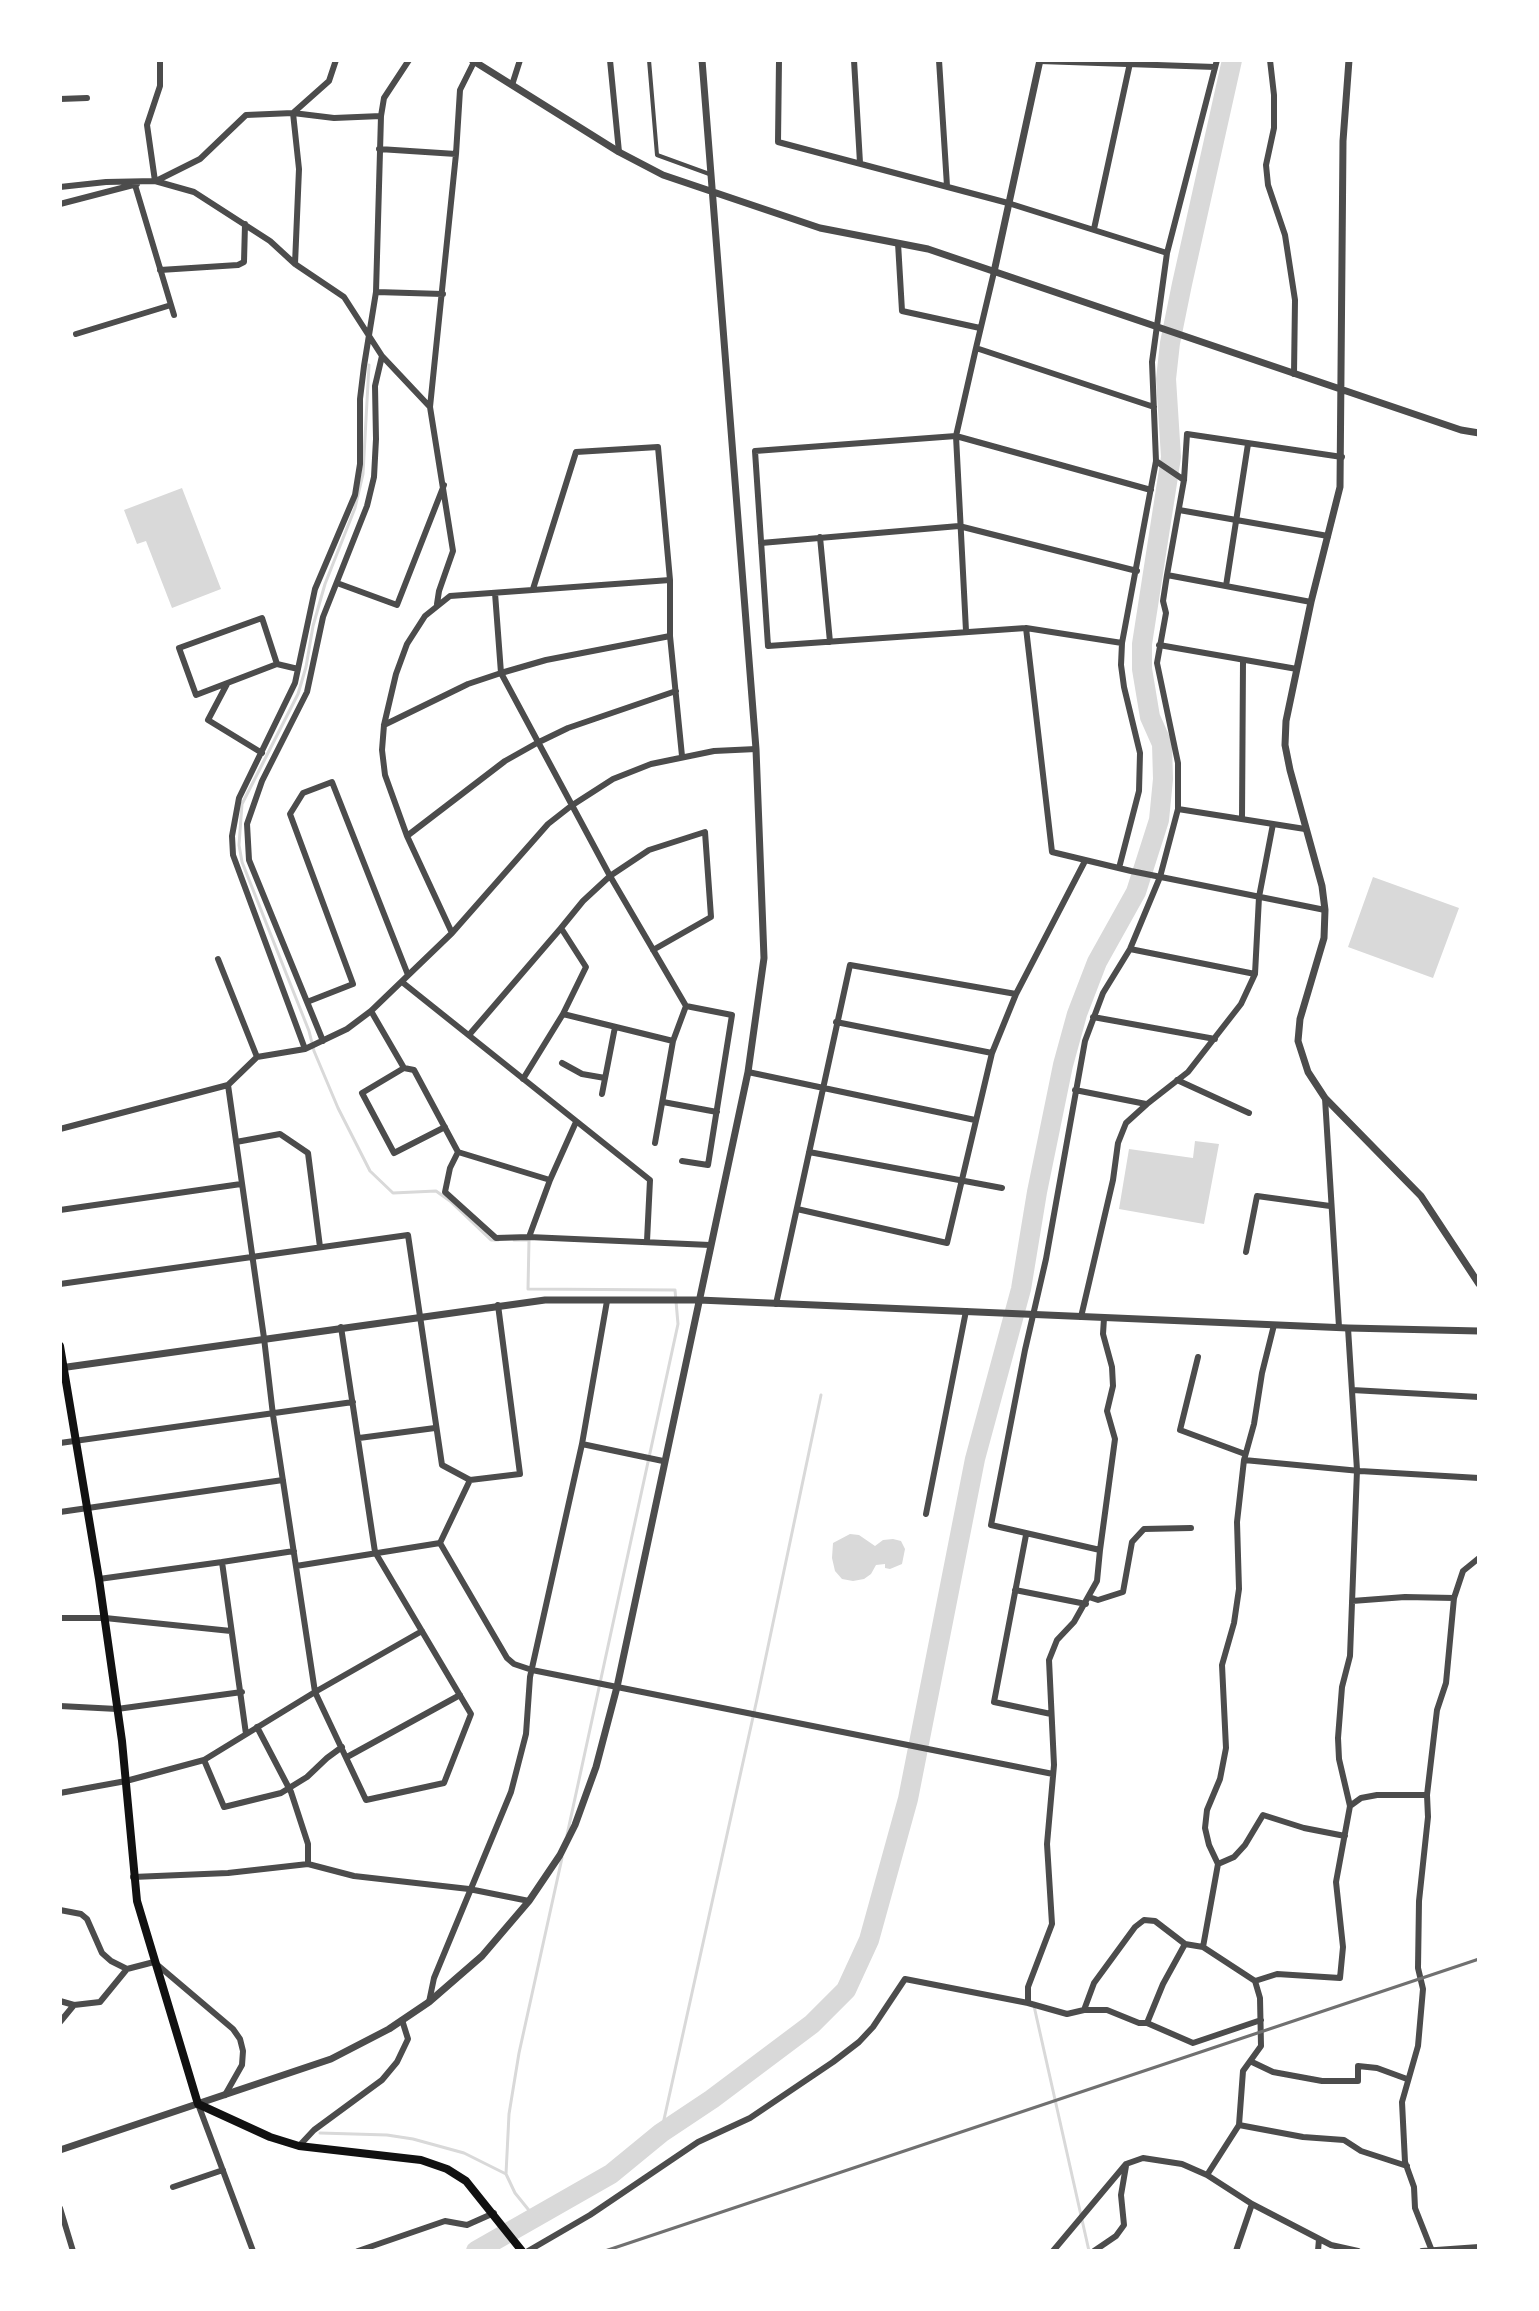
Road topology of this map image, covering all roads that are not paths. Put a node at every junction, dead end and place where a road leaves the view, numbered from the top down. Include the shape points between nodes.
1 (160, 60) edge
2 (336, 60) edge
3 (409, 60) edge
4 (520, 60) edge
5 (610, 60) edge
6 (649, 60) edge
7 (702, 60) edge
8 (779, 60) edge
9 (854, 60) edge
10 (939, 60) edge
11 (1040, 60) edge
12 (1270, 60) edge
13 (1349, 60) edge
14 (473, 61) edge
15 (1130, 63) junction
16 (1216, 64) edge
17 (512, 85) junction
18 (87, 98) dead end
19 (60, 99) edge
20 (293, 113) junction
21 (381, 116) junction
22 (379, 149) junction
23 (619, 152) junction
24 (456, 154) junction
25 (860, 163) junction
26 (712, 175) junction
27 (155, 181) junction
28 (135, 185) junction
29 (947, 186) junction
30 (60, 187) edge
31 (713, 192) junction
32 (1008, 203) junction
33 (60, 204) edge
34 (245, 224) junction
35 (1094, 229) junction
36 (898, 243) junction
37 (1167, 253) junction
38 (295, 264) junction
39 (160, 270) junction
40 (994, 272) junction
41 (376, 292) junction
42 (443, 294) junction
43 (171, 305) junction
44 (174, 315) dead end
45 (1156, 327) junction
46 (980, 328) junction
47 (76, 334) dead end
48 (371, 336) junction
49 (976, 348) junction
50 (382, 356) junction
51 (1294, 374) junction
52 (1341, 388) junction
53 (430, 407) junction
54 (1154, 407) junction
55 (1479, 433) edge
56 (956, 436) junction
57 (1248, 444) junction
58 (1342, 457) junction
59 (1158, 462) junction
60 (1182, 479) junction
61 (444, 484) junction
62 (1151, 490) junction
63 (1179, 510) junction
64 (1236, 521) junction
65 (959, 526) junction
66 (338, 535) junction
67 (1328, 536) junction
68 (820, 537) junction
69 (353, 541) junction
70 (761, 543) junction
71 (1137, 571) junction
72 (1167, 575) junction
73 (670, 580) junction
74 (337, 583) junction
75 (1226, 586) junction
76 (533, 589) junction
77 (495, 593) junction
78 (1311, 602) junction
79 (437, 604) junction
80 (1026, 628) junction
81 (966, 631) junction
82 (670, 636) junction
83 (830, 642) junction
84 (1122, 643) junction
85 (1159, 645) junction
86 (1243, 660) junction
87 (277, 664) junction
88 (298, 669) junction
89 (1297, 669) junction
90 (501, 673) junction
91 (227, 684) junction
92 (676, 691) junction
93 (384, 725) junction
94 (537, 743) junction
95 (756, 749) junction
96 (262, 753) junction
97 (682, 756) junction
98 (251, 774) junction
99 (262, 781) junction
100 (571, 806) junction
101 (1178, 809) junction
102 (1242, 819) junction
103 (1273, 824) junction
104 (1305, 829) junction
105 (407, 836) junction
106 (1085, 861) junction
107 (1119, 868) junction
108 (610, 876) junction
109 (1160, 877) junction
110 (1259, 897) junction
111 (1325, 910) junction
112 (561, 928) junction
113 (452, 933) junction
114 (1130, 949) junction
115 (653, 950) junction
116 (218, 959) dead end
117 (1255, 974) junction
118 (408, 975) junction
119 (402, 982) junction
120 (1016, 994) junction
121 (307, 1002) junction
122 (686, 1006) junction
123 (371, 1011) junction
124 (563, 1014) junction
125 (1093, 1017) junction
126 (836, 1022) junction
127 (615, 1027) junction
128 (469, 1035) junction
129 (1215, 1039) junction
130 (323, 1041) junction
131 (673, 1041) junction
132 (305, 1049) junction
133 (992, 1053) junction
134 (257, 1057) junction
135 (562, 1063) dead end
136 (404, 1068) junction
137 (748, 1072) junction
138 (605, 1078) junction
139 (523, 1079) junction
140 (1177, 1080) junction
141 (228, 1085) junction
142 (823, 1088) junction
143 (1075, 1090) junction
144 (602, 1094) dead end
145 (1325, 1098) junction
146 (663, 1102) junction
147 (1147, 1104) junction
148 (717, 1112) junction
149 (1249, 1113) dead end
150 (975, 1120) junction
151 (576, 1122) junction
152 (445, 1127) junction
153 (60, 1129) edge
154 (236, 1142) junction
155 (655, 1143) dead end
156 (458, 1152) junction
157 (809, 1152) junction
158 (682, 1161) dead end
159 (962, 1179) junction
160 (550, 1180) junction
161 (241, 1184) junction
162 (1002, 1188) dead end
163 (1330, 1206) junction
164 (797, 1209) junction
165 (60, 1210) edge
166 (529, 1237) junction
167 (647, 1241) junction
168 (710, 1245) junction
169 (320, 1247) junction
170 (1246, 1252) dead end
171 (251, 1256) junction
172 (60, 1284) edge
173 (1479, 1284) edge
174 (699, 1300) junction
175 (607, 1301) junction
176 (776, 1304) junction
177 (498, 1305) junction
178 (966, 1311) junction
179 (1033, 1314) junction
180 (419, 1316) junction
181 (1081, 1317) junction
182 (1104, 1318) junction
183 (1274, 1325) junction
184 (341, 1327) junction
185 (1339, 1327) junction
186 (1348, 1328) junction
187 (1479, 1331) edge
188 (264, 1338) junction
189 (1479, 1338) edge
190 (60, 1346) edge
191 (1198, 1357) dead end
192 (61, 1367) edge
193 (1352, 1390) junction
194 (1479, 1397) edge
195 (353, 1402) junction
196 (273, 1415) junction
197 (435, 1428) junction
198 (359, 1438) junction
199 (75, 1441) junction
200 (60, 1443) edge
201 (582, 1444) junction
202 (1244, 1457) junction
203 (663, 1461) junction
204 (1357, 1470) junction
205 (1479, 1478) edge
206 (283, 1480) junction
207 (470, 1480) junction
208 (86, 1508) junction
209 (60, 1512) edge
210 (926, 1514) dead end
211 (1191, 1528) dead end
212 (1026, 1535) junction
213 (440, 1543) junction
214 (1100, 1550) junction
215 (294, 1551) junction
216 (375, 1552) junction
217 (1479, 1558) edge
218 (222, 1562) junction
219 (296, 1566) junction
220 (99, 1579) junction
221 (1015, 1590) junction
222 (1454, 1598) junction
223 (1087, 1601) junction
224 (1352, 1601) junction
225 (60, 1618) edge
226 (105, 1618) junction
227 (231, 1631) junction
228 (422, 1631) junction
229 (532, 1670) junction
230 (617, 1687) junction
231 (242, 1692) junction
232 (315, 1692) junction
233 (460, 1695) junction
234 (60, 1706) edge
235 (117, 1709) junction
236 (1051, 1714) junction
237 (257, 1727) junction
238 (246, 1734) junction
239 (342, 1747) junction
240 (347, 1757) junction
241 (204, 1760) junction
242 (1053, 1774) junction
243 (126, 1781) junction
244 (289, 1788) junction
245 (60, 1793) edge
246 (1427, 1795) junction
247 (1350, 1806) junction
248 (1345, 1836) junction
249 (308, 1864) junction
250 (1218, 1864) junction
251 (133, 1877) junction
252 (469, 1889) junction
253 (529, 1901) junction
254 (60, 1910) edge
255 (1185, 1944) junction
256 (1203, 1947) junction
257 (154, 1962) junction
258 (127, 1969) junction
259 (1255, 1981) junction
260 (60, 2001) edge
261 (429, 2002) junction
262 (1028, 2003) junction
263 (74, 2005) junction
264 (1084, 2010) junction
265 (402, 2020) junction
266 (1261, 2020) junction
267 (60, 2022) edge
268 (1147, 2023) junction
269 (1252, 2062) junction
270 (1407, 2079) junction
271 (225, 2095) junction
272 (198, 2104) junction
273 (1239, 2125) junction
274 (299, 2146) junction
275 (60, 2150) edge
276 (1126, 2164) junction
277 (1407, 2166) junction
278 (223, 2170) junction
279 (1207, 2175) junction
280 (173, 2187) dead end
281 (1252, 2204) junction
282 (60, 2208) edge
283 (496, 2216) junction
284 (1319, 2239) junction
285 (1479, 2247) edge
286 (1432, 2250) edge
287 (73, 2251) edge
288 (253, 2251) edge
289 (358, 2251) edge
290 (525, 2251) edge
291 (1053, 2251) edge
292 (1094, 2251) edge
293 (1236, 2251) edge
294 (1318, 2251) edge
295 (1358, 2251) edge
296 (1422, 2251) edge

1 - 27 street via 160,86 147,125
2 - 20 street via 329,81
3 - 21 street via 384,98
4 - 17 street
5 - 23 street
6 - 26 street via 657,155
7 - 26 street
8 - 25 street via 778,142
9 - 25 street
10 - 29 street
11 - 15 street
11 - 32 street
12 - 51 street via 1274,128 1266,165 1295,300
13 - 52 street via 1343,141
14 - 17 street
14 - 24 street via 460,90
15 - 16 street
15 - 35 street
16 - 37 street
17 - 23 street
18 - 19 street
20 - 21 street
20 - 27 street via 246,115 200,159
20 - 38 street via 299,169
21 - 22 street
22 - 24 street
22 - 41 street
23 - 31 street
24 - 42 street
25 - 29 street
26 - 31 street
27 - 28 street
27 - 30 street
27 - 34 street via 194,192
28 - 33 street
28 - 39 street
29 - 32 street
31 - 36 street via 820,228
31 - 95 street
32 - 35 street
32 - 40 street
34 - 38 street
34 - 39 street via 244,262
35 - 37 street
36 - 40 street
36 - 46 street via 902,311
37 - 45 street
38 - 48 street via 344,297
39 - 43 street
40 - 45 street
40 - 46 street
41 - 42 street
41 - 48 street
42 - 53 street
43 - 44 street
43 - 47 street
45 - 51 street
45 - 54 street
46 - 49 street
48 - 50 street
48 - 66 street via 360,399 358,478
49 - 54 street
49 - 56 street
50 - 53 street
50 - 69 street via 375,386 374,477
51 - 52 street
52 - 55 street
52 - 58 street
53 - 61 street
54 - 59 street
56 - 62 street
56 - 65 street
56 - 70 street via 755,451
57 - 58 street
57 - 60 street via 1187,434
57 - 64 street
58 - 67 street
59 - 60 street
59 - 62 street
60 - 63 street
61 - 74 street via 397,605
61 - 79 street via 453,551
62 - 71 street
63 - 64 street
63 - 72 street
64 - 67 street
64 - 75 street
65 - 68 street
65 - 71 street
65 - 81 street
66 - 69 street
66 - 88 street via 315,589
67 - 78 street
68 - 70 street
68 - 83 street
69 - 74 street
70 - 83 street via 768,646
71 - 84 street
72 - 75 street
72 - 85 street
73 - 76 street
73 - 76 street via 658,447 576,452
73 - 82 street
74 - 99 street via 323,617 307,692
75 - 78 street
76 - 77 street
77 - 79 street via 450,596
77 - 90 street
78 - 89 street
79 - 93 street via 407,644
80 - 81 street
80 - 84 street
80 - 106 street via 1052,852
81 - 83 street
82 - 90 street
82 - 92 street
84 - 107 street via 1124,687 1140,753 1139,791
85 - 86 street
85 - 101 street via 1160,682 1178,763
86 - 89 street
86 - 102 street
87 - 88 street
87 - 91 street
87 - 91 street via 262,618 179,648 196,695
88 - 96 street
89 - 104 street via 1285,745
90 - 93 street
90 - 94 street
91 - 96 street via 208,720
92 - 94 street
92 - 97 street
93 - 105 street via 385,775
94 - 100 street
94 - 105 street
95 - 97 street
95 - 137 street via 764,958
96 - 98 street
97 - 100 street via 613,779
98 - 99 street
98 - 132 street via 234,817 233,855
99 - 121 street via 247,824 249,860
100 - 108 street
100 - 113 street via 548,824
101 - 102 street
101 - 109 street
102 - 103 street
103 - 104 street
103 - 110 street
104 - 111 street
105 - 113 street
106 - 107 street
106 - 120 street
107 - 109 street
108 - 112 street
108 - 115 street
108 - 115 street via 649,850 705,832 711,917
109 - 110 street
109 - 114 street
110 - 111 street
110 - 117 street
111 - 145 street via 1324,938 1298,1033 1301,1057
112 - 124 street via 586,967
112 - 128 street
113 - 118 street
114 - 117 street
114 - 125 street
115 - 122 street
116 - 134 street
117 - 129 street
118 - 119 street
118 - 121 street via 332,782 303,793 290,814 353,984
119 - 123 street
119 - 128 street
120 - 126 street via 850,965
120 - 133 street
121 - 130 street
122 - 131 street
122 - 148 street via 732,1015
123 - 130 street
123 - 136 street
124 - 127 street
124 - 139 street
125 - 129 street
125 - 143 street
126 - 133 street
126 - 142 street
127 - 131 street
127 - 138 street
128 - 139 street
129 - 140 street
130 - 132 street
131 - 146 street
132 - 134 street
133 - 150 street
134 - 141 street
135 - 138 street
136 - 152 street via 414,1070
136 - 152 street via 362,1093 394,1153
137 - 142 street
137 - 168 street
138 - 144 street
139 - 151 street
140 - 147 street
140 - 149 street
141 - 153 street
141 - 154 street
142 - 150 street
142 - 157 street
143 - 147 street
143 - 179 street
145 - 163 street
145 - 173 street via 1421,1196
146 - 148 street
146 - 155 street
147 - 181 street via 1126,1123 1118,1143
148 - 158 street via 708,1165
150 - 159 street
151 - 160 street
151 - 167 street via 650,1180
152 - 156 street
154 - 161 street
154 - 169 street via 280,1134 308,1153
156 - 160 street
156 - 166 street via 445,1192 496,1238
157 - 159 street
157 - 164 street
159 - 162 street
159 - 164 street via 947,1243
160 - 166 street
161 - 165 street
161 - 171 street
163 - 170 street via 1257,1196
163 - 185 street
164 - 176 street
166 - 167 street
167 - 168 street
168 - 174 street
169 - 171 street
169 - 180 street via 408,1235
171 - 172 street
171 - 188 street
174 - 175 street
174 - 176 street
174 - 203 street
175 - 177 street
175 - 201 street
176 - 178 street
177 - 180 street
177 - 207 street via 520,1474
178 - 179 street
178 - 210 street
179 - 181 street
179 - 212 street via 991,1525
180 - 184 street
180 - 197 street
181 - 182 street
182 - 183 street
182 - 214 street via 1113,1386 1107,1411 1115,1439
183 - 185 street
183 - 202 street
184 - 188 street
184 - 195 street
185 - 186 street
186 - 187 street
186 - 193 street
187 - 189 street
188 - 192 street
188 - 196 street
190 - 192 main road
191 - 202 street via 1180,1430
192 - 199 main road
193 - 194 street
193 - 204 street
195 - 196 street
195 - 198 street
196 - 199 street
196 - 206 street
197 - 198 street
197 - 207 street via 442,1465
198 - 216 street
199 - 200 street
199 - 208 main road
201 - 203 street
201 - 229 street
202 - 204 street
202 - 250 street via 1237,1522 1239,1589 1222,1665 1226,1748 1205,1828
203 - 230 street
204 - 205 street
204 - 224 street
206 - 208 street
206 - 215 street
207 - 213 street
208 - 209 street
208 - 220 main road
211 - 223 street via 1144,1529 1132,1542 1123,1592
212 - 214 street
212 - 221 street
213 - 216 street
213 - 229 street via 507,1658
214 - 223 street via 1097,1581
215 - 218 street
215 - 219 street
216 - 219 street
216 - 228 street
217 - 222 street via 1463,1571
218 - 220 street
218 - 227 street
219 - 232 street
220 - 226 main road
221 - 223 street
221 - 236 street via 994,1702
222 - 224 street
222 - 246 street
223 - 236 street via 1057,1640 1049,1660
224 - 247 street via 1338,1738
225 - 226 street
226 - 227 street
226 - 235 main road
227 - 231 street
228 - 232 street
228 - 233 street
229 - 230 street
229 - 252 street via 526,1734 511,1792
230 - 242 street
230 - 253 street via 575,1825
231 - 235 street
231 - 238 street
232 - 237 street
232 - 239 street
233 - 240 street
233 - 240 street via 471,1714 444,1783 366,1800
234 - 235 street
235 - 243 main road
236 - 242 street
237 - 238 street
237 - 244 street
238 - 241 street
239 - 240 street
239 - 244 street
241 - 243 street
241 - 244 street via 224,1807
242 - 262 street via 1047,1844 1052,1924 1028,1987
243 - 245 street
243 - 251 main road
244 - 249 street via 308,1844
246 - 247 street via 1377,1795
246 - 270 street via 1419,1901 1418,1968 1423,1989 1418,2046
247 - 248 street
248 - 250 street via 1263,1815 1234,1857
248 - 259 street via 1336,1882 1343,1947 1340,1978 1277,1974
249 - 251 street
249 - 252 street via 354,1876
250 - 256 street
251 - 257 main road
252 - 253 street
252 - 261 street
253 - 261 street via 482,1956
254 - 258 street via 87,1919 102,1953
255 - 256 street
255 - 264 street via 1155,1921 1144,1920 1094,1983
255 - 268 street
256 - 259 street
257 - 258 street
257 - 271 street via 240,2039 242,2065
257 - 272 main road
258 - 263 street via 100,2002
259 - 266 street
260 - 263 street
261 - 265 street
262 - 264 street via 1067,2014
262 - 290 street via 905,1979 873,2027 833,2062 750,2118 698,2142 590,2215
263 - 267 street
264 - 268 street via 1107,2010
265 - 271 street via 331,2059
265 - 274 street via 408,2039 397,2062
266 - 268 street via 1193,2043
266 - 269 street via 1261,2046
269 - 270 street via 1273,2072 1322,2081 1358,2081 1358,2066
269 - 273 street via 1243,2071
270 - 277 street via 1402,2128
271 - 272 street
272 - 274 main road
272 - 275 street
272 - 278 street
273 - 277 street via 1344,2140
273 - 279 street
274 - 283 main road via 434,2164 466,2181
276 - 279 street via 1162,2159
276 - 291 street
276 - 292 street via 1124,2225
277 - 286 street via 1415,2208
278 - 280 street
278 - 288 street
279 - 281 street
281 - 284 street
281 - 293 street
282 - 287 street
283 - 289 street via 467,2225 445,2221
283 - 290 main road
284 - 294 street
284 - 295 street
285 - 286 street
286 - 296 street

